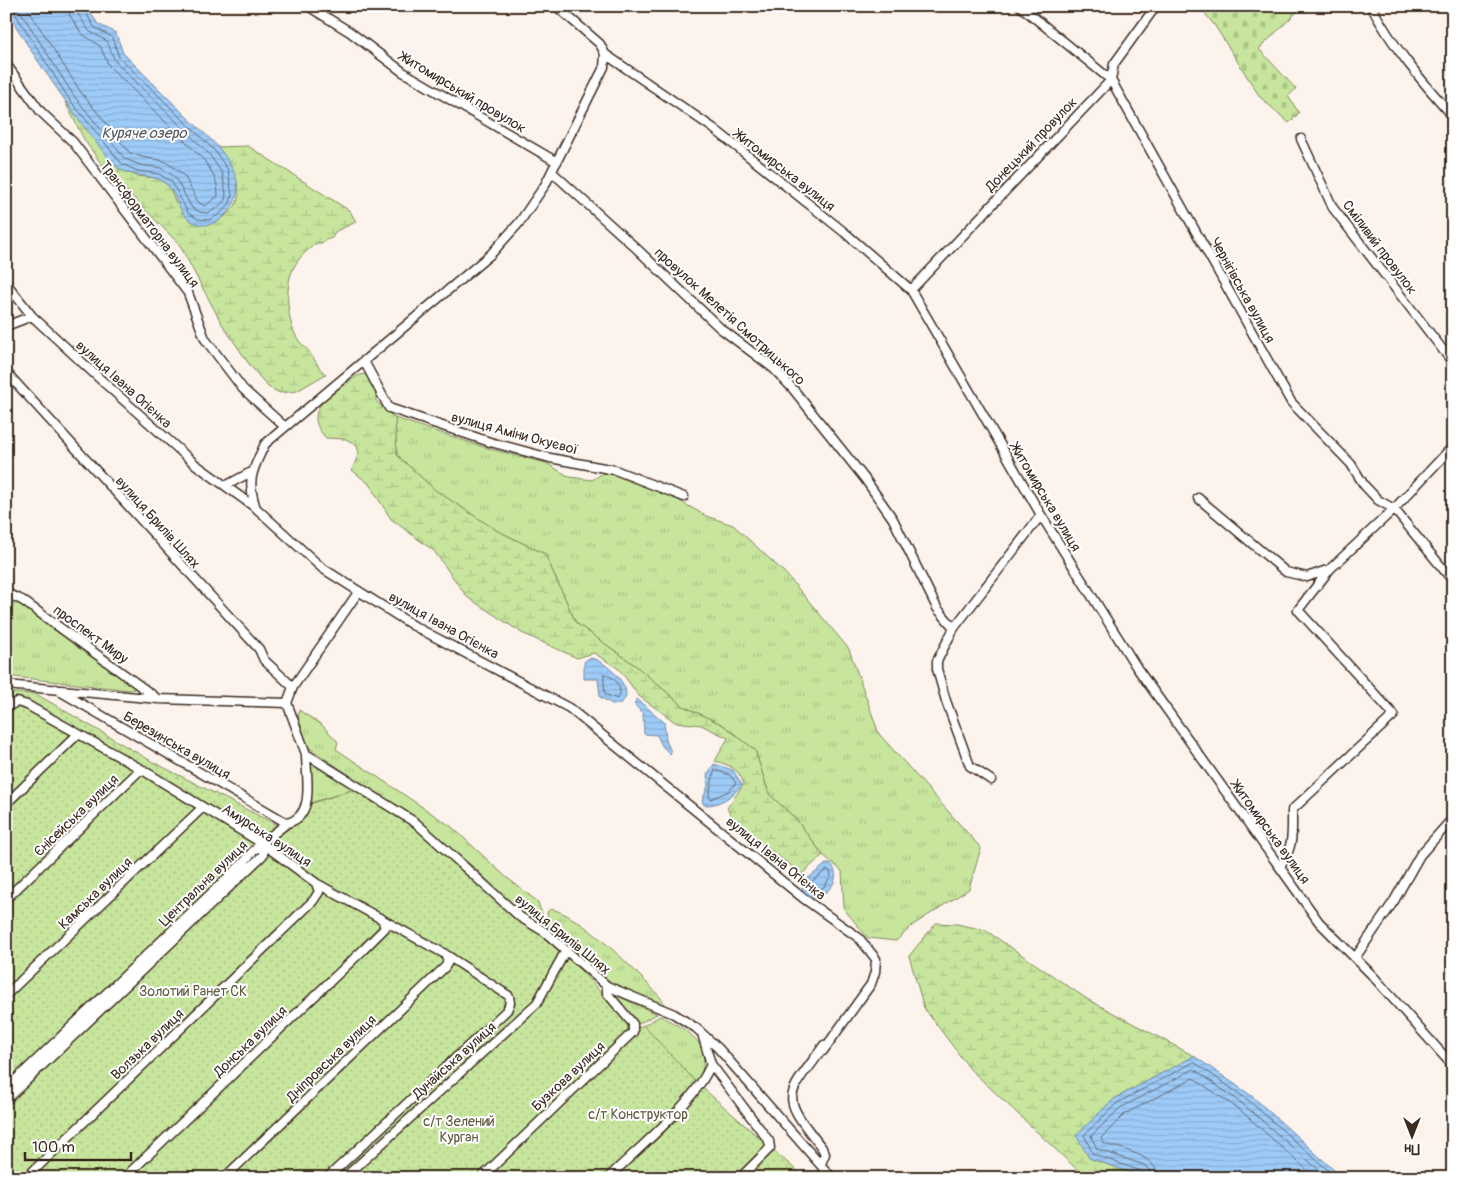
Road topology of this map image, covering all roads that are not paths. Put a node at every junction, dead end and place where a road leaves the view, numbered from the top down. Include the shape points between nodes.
1 (308, 6) edge
2 (556, 6) edge
3 (1020, 6) edge
4 (1156, 6) edge
5 (1371, 6) edge
6 (605, 54) junction
7 (6, 64) edge
8 (1111, 80) junction
9 (1453, 116) edge
10 (1300, 139) dead end
11 (557, 162) junction
12 (552, 172) junction
13 (6, 283) edge
14 (910, 290) junction
15 (32, 316) junction
16 (6, 326) edge
17 (364, 361) junction
18 (1453, 363) edge
19 (6, 372) edge
20 (284, 426) junction
21 (1453, 446) edge
22 (253, 471) junction
23 (227, 485) junction
24 (684, 497) dead end
25 (1198, 498) dead end
26 (256, 508) junction
27 (1394, 509) junction
28 (1042, 516) junction
29 (1330, 568) junction
30 (1307, 576) junction
31 (1453, 581) edge
32 (1313, 591) junction
33 (360, 592) junction
34 (6, 593) edge
35 (954, 628) junction
36 (6, 685) edge
37 (293, 687) junction
38 (56, 689) junction
39 (159, 699) junction
40 (287, 703) junction
41 (6, 707) edge
42 (78, 734) junction
43 (306, 754) junction
44 (141, 769) junction
45 (991, 780) dead end
46 (6, 804) edge
47 (202, 808) junction
48 (1453, 818) edge
49 (287, 823) junction
50 (262, 844) junction
51 (1280, 867) junction
52 (316, 883) junction
53 (6, 899) edge
54 (382, 919) junction
55 (566, 950) junction
56 (445, 954) junction
57 (1355, 958) junction
58 (874, 974) junction
59 (607, 986) junction
60 (6, 995) edge
61 (510, 1000) joint
62 (703, 1035) junction
63 (711, 1064) junction
64 (1453, 1066) edge
65 (6, 1089) edge
66 (6, 1100) edge
67 (821, 1164) junction
68 (26, 1178) edge
69 (124, 1178) edge
70 (224, 1178) edge
71 (327, 1178) edge
72 (344, 1178) edge
73 (481, 1178) edge
74 (608, 1178) edge
75 (740, 1178) edge
76 (832, 1178) edge

1 - 11 street, Житомирський провулок via 350,32 403,72
2 - 6 street, Житомирська вулиця via 600,44
3 - 8 street, Чернігівська вулиця
4 - 8 street, Донецький провулок via 1114,64
5 - 9 street via 1386,35
6 - 11 street via 604,66
6 - 14 street, Житомирська вулиця via 712,128 844,232
7 - 20 street, Трансформаторна вулиця via 41,112 73,142 188,293 205,339 243,389
8 - 14 street, Донецький провулок
8 - 27 street, Чернігівська вулиця via 1291,402 1352,464 1364,485 1378,500
10 - 18 street, Сміливий провулок via 1333,208
11 - 12 street
12 - 17 street via 525,216 491,254
12 - 35 street, провулок Мелетія Смотрицького via 720,328 773,368 793,389 893,519 937,608
13 - 15 street, вулиця Івана Огієнка
14 - 28 street, Житомирська вулиця
15 - 16 street
15 - 23 street, вулиця Івана Огієнка via 195,464
17 - 20 street
17 - 24 street, вулиця Аміни Окуєвої via 389,408 490,442 615,470
19 - 37 street, вулиця Брилів Шлях via 259,649 264,660
20 - 22 street via 265,444
21 - 27 street
22 - 23 street
22 - 26 street via 250,482
23 - 26 street, вулиця Івана Огієнка
25 - 30 street via 1286,572
26 - 33 street, вулиця Івана Огієнка via 322,568
27 - 29 street
27 - 31 street, Чернігівська вулиця
28 - 35 street
28 - 51 street, Житомирська вулиця via 1137,668
29 - 30 street
29 - 32 street
30 - 32 street
32 - 51 street via 1298,610 1394,715 1292,810 1290,852
33 - 37 street
33 - 58 street, вулиця Івана Огієнка via 414,626 569,708 803,898 859,938 876,959
34 - 39 street, проспект Миру via 22,600
35 - 45 street via 937,661 937,669 970,766
36 - 38 street, Березинська вулиця
37 - 40 street
38 - 39 street, Березинська вулиця
38 - 49 street, Березинська вулиця
39 - 40 street, Березинська вулиця
40 - 43 street
41 - 42 street, Амурська вулиця via 22,703
42 - 44 street, Амурська вулиця
42 - 46 street
43 - 49 street via 305,811 298,819
43 - 55 street, вулиця Брилів Шлях via 416,823 520,917
44 - 47 street, Амурська вулиця
44 - 53 street, Єнісейська вулиця
47 - 50 street, Амурська вулиця
47 - 60 street, Камська вулиця
48 - 57 street via 1420,855 1394,902
49 - 50 street
50 - 52 street, Амурська вулиця
50 - 65 street, Центральна вулиця via 254,848 245,861
50 - 66 street, Центральна вулиця via 263,855
51 - 57 street, Житомирська вулиця via 1319,922
52 - 54 street, Амурська вулиця
52 - 68 street, Волзька вулиця via 319,892 313,901
54 - 56 street, Амурська вулиця
54 - 69 street, Донська вулиця via 385,928
55 - 59 street, вулиця Брилів Шлях
55 - 72 street, Дунайська вулиця via 537,1003
56 - 61 street, Амурська вулиця via 507,993
56 - 70 street, Дніпровська вулиця via 448,959 445,967
57 - 64 street, Житомирська вулиця
58 - 58 street via 858,999 823,1051 871,984
58 - 58 street via 857,1000 807,1070 814,1061
58 - 67 street via 792,1091 797,1116 824,1154
59 - 62 street, вулиця Брилів Шлях via 674,1014
59 - 73 street, Бузкова вулиця via 607,993 633,1024 633,1032
61 - 71 street, Дунайська вулиця via 507,1010
62 - 63 street
62 - 67 street, вулиця Брилів Шлях
63 - 74 street via 705,1080 692,1096
63 - 75 street via 769,1140 770,1148
67 - 76 street, вулиця Брилів Шлях

